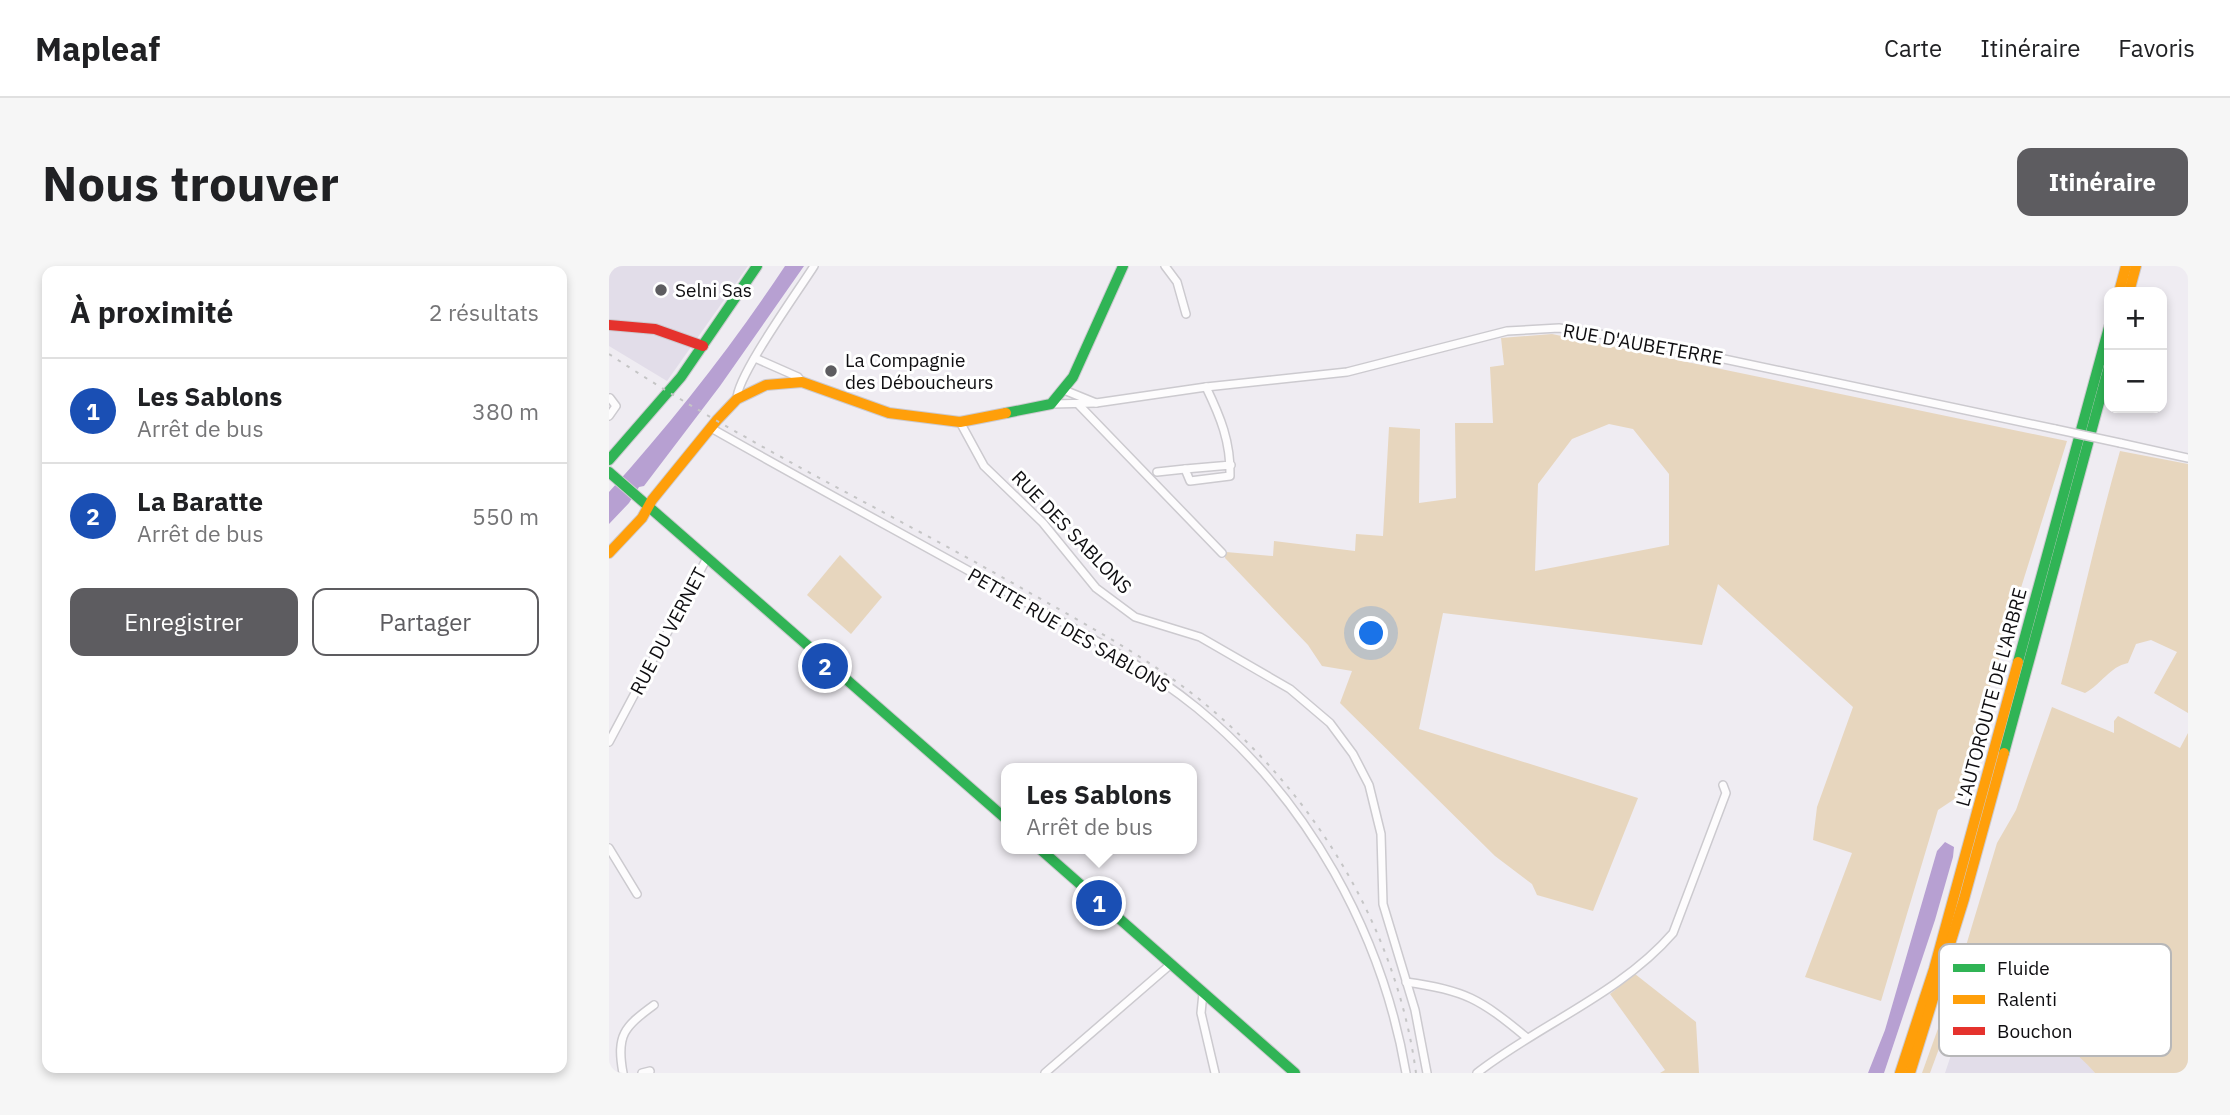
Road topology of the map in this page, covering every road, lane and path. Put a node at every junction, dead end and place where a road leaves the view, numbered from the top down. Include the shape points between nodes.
1 (757, 266) edge
2 (814, 266) edge
3 (1123, 266) edge
4 (1165, 266) edge
5 (2126, 266) edge
6 (2136, 266) edge
7 (2120, 287) edge
8 (2130, 287) edge
9 (1186, 313) dead end
10 (609, 325) edge
11 (2104, 345) edge
12 (703, 346) junction
13 (755, 358) junction
14 (802, 382) junction
15 (2104, 384) edge
16 (1206, 387) junction
17 (1065, 390) junction
18 (610, 398) edge
19 (737, 400) junction
20 (1096, 403) junction
21 (1051, 404) junction
22 (1079, 405) junction
23 (609, 416) edge
24 (960, 422) junction
25 (711, 428) junction
26 (2188, 458) edge
27 (609, 460) edge
28 (1231, 465) junction
29 (1185, 469) junction
30 (1157, 472) dead end
31 (610, 473) edge
32 (649, 507) junction
33 (609, 553) edge
34 (1222, 553) dead end
35 (707, 558) junction
36 (609, 741) edge
37 (1723, 785) dead end
38 (1001, 815) edge
39 (609, 848) edge
40 (1046, 854) edge
41 (636, 894) dead end
42 (1941, 944) edge
43 (1951, 944) edge
44 (1939, 951) edge
45 (1171, 964) junction
46 (1406, 982) junction
47 (1939, 982) edge
48 (1203, 993) junction
49 (654, 1005) dead end
50 (1526, 1037) junction
51 (623, 1073) edge
52 (1045, 1073) edge
53 (1216, 1073) edge
54 (1295, 1073) edge
55 (1406, 1073) edge
56 (1427, 1073) edge
57 (1477, 1073) edge
58 (1900, 1073) edge
59 (1910, 1073) edge

1 - 12 main road
2 - 13 street
3 - 17 main road
4 - 9 street via 1177,282
5 - 7 main road
6 - 8 main road
10 - 12 main road via 655,329
11 - 42 main road, L'AUTOROUTE DE L'ARBRE
12 - 27 main road
13 - 14 street
13 - 19 street via 737,391
14 - 19 main road via 766,385
14 - 24 main road via 889,413
15 - 43 main road, L'AUTOROUTE DE L'ARBRE
16 - 20 street, RUE D'AUBETERRE
16 - 26 street, RUE D'AUBETERRE, bridge via 1347,372 1507,331 1559,328 1625,338
16 - 28 street via 1224,425
17 - 20 street
17 - 21 main road
18 - 23 street via 616,405
19 - 25 main road
20 - 22 street, RUE D'AUBETERRE
21 - 22 street, RUE D'AUBETERRE
21 - 24 main road
22 - 34 street
24 - 46 street, RUE DES SABLONS via 983,466 1043,523 1096,588 1121,609 1200,636 1290,689 1330,723 1369,785 1381,834 1383,904
25 - 32 main road
25 - 55 street, PETITE RUE DES SABLONS via 1127,659 1217,726 1294,809 1356,911 1390,1002
28 - 29 street
28 - 29 street via 1230,476 1190,481
29 - 30 street
31 - 32 main road
32 - 33 main road
32 - 35 main road
35 - 36 street, RUE DU VERNET
35 - 38 main road
37 - 50 street via 1726,793 1673,933 1625,977
39 - 41 street
40 - 45 main road
44 - 58 main road, L'AUTOROUTE DE L'ARBRE
45 - 48 main road
45 - 52 street
46 - 50 street via 1474,997
46 - 56 street, RUE DES SABLONS
47 - 59 main road, L'AUTOROUTE DE L'ARBRE
48 - 53 street via 1201,1013
48 - 54 main road
49 - 51 street via 631,1022 621,1038
50 - 57 street

